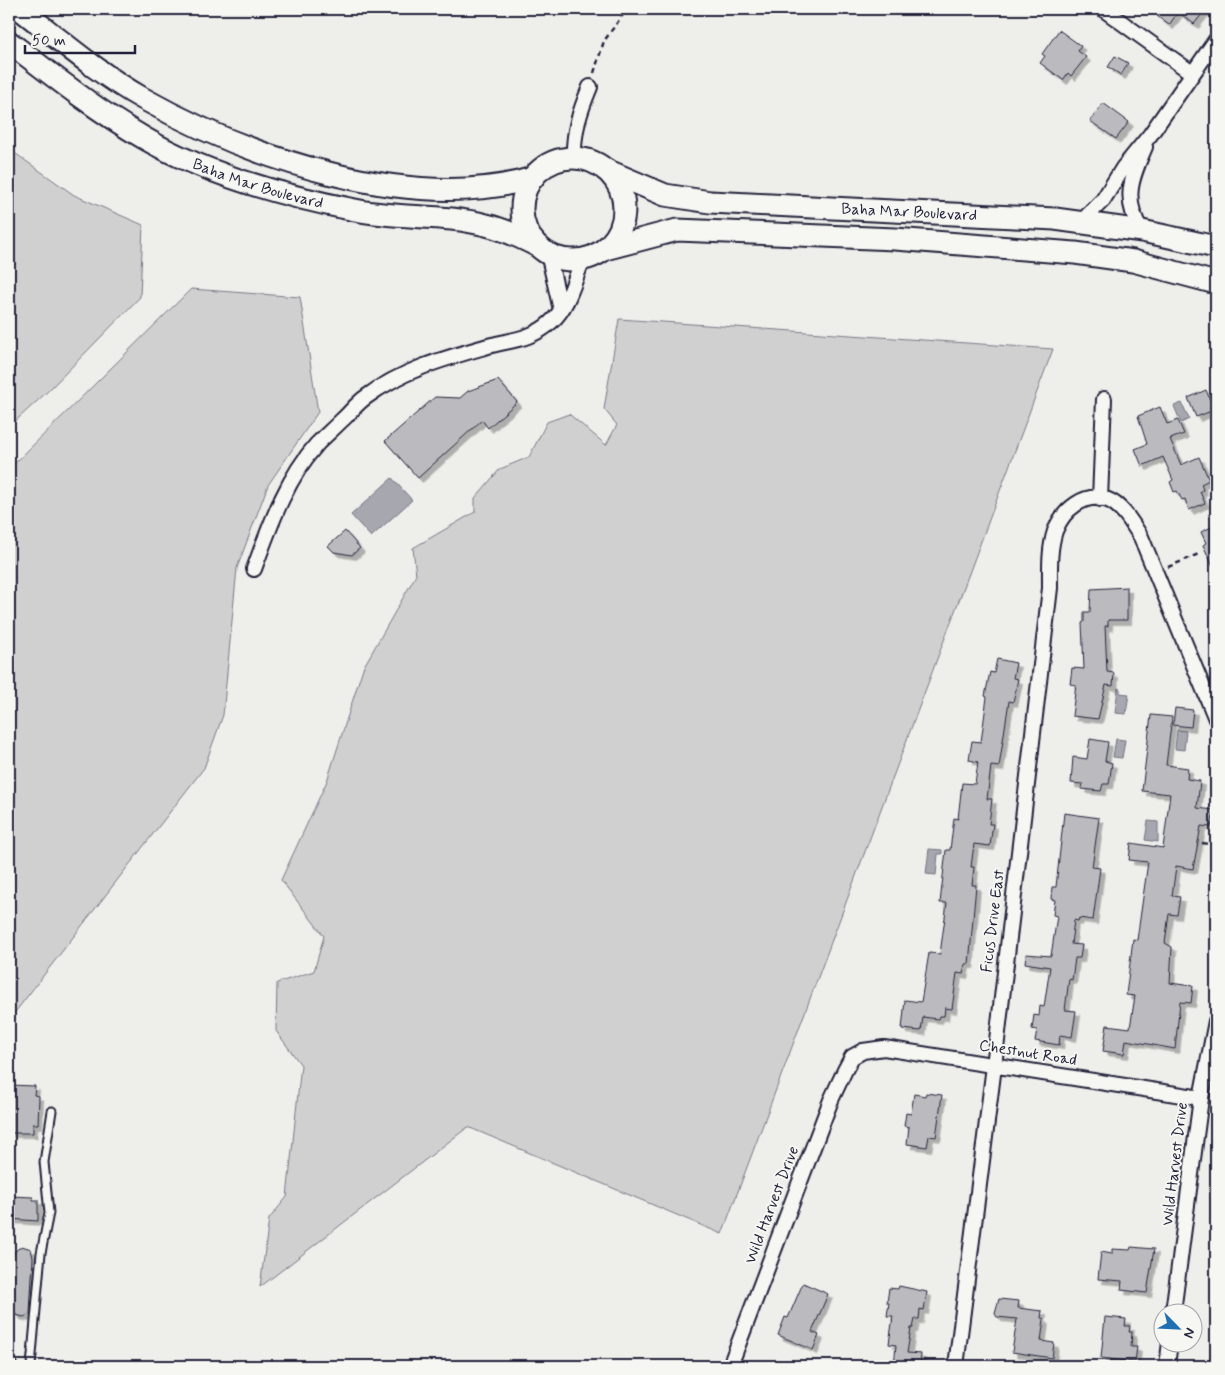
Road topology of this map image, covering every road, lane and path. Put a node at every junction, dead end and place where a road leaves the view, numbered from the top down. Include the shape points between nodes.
1 (20, 9) edge
2 (627, 9) edge
3 (1103, 9) edge
4 (1216, 40) edge
5 (9, 42) edge
6 (1192, 73) junction
7 (590, 88) joint
8 (1150, 135) junction
9 (574, 158) junction
10 (606, 170) junction
11 (533, 178) junction
12 (1082, 221) junction
13 (1142, 231) junction
14 (1216, 248) edge
15 (605, 249) junction
16 (543, 250) junction
17 (583, 259) junction
18 (1216, 282) edge
19 (561, 310) junction
20 (1104, 399) dead end
21 (1096, 498) junction
22 (1200, 553) dead end
23 (254, 569) dead end
24 (1156, 573) junction
25 (1216, 719) edge
26 (1202, 843) dead end
27 (1216, 845) edge
28 (1216, 1021) edge
29 (852, 1057) joint
30 (994, 1066) junction
31 (1201, 1098) junction
32 (52, 1110) dead end
33 (1174, 1302) edge
34 (1169, 1352) edge
35 (9, 1359) edge
36 (13, 1366) edge
37 (31, 1366) edge
38 (730, 1366) edge
39 (956, 1366) edge
40 (1167, 1366) edge

1 - 11 main road, Baha Mar Boulevard via 82,59 141,97 254,151 356,178 420,187 483,188
2 - 7 path via 604,41
3 - 6 street
4 - 6 street
5 - 16 main road, Baha Mar Boulevard via 111,118 146,139 224,173 314,202 357,211 486,225
6 - 8 street
7 - 9 street via 578,116
8 - 12 street via 1123,168 1097,209
8 - 13 street via 1130,190 1131,212
9 - 10 main road via 594,162
9 - 11 main road via 555,161
10 - 12 main road, Baha Mar Boulevard via 665,195 710,202
10 - 15 main road via 619,187 624,209 619,231
11 - 16 main road via 527,188 523,213 528,231
12 - 13 main road, Baha Mar Boulevard
13 - 14 main road, Baha Mar Boulevard
15 - 17 main road
15 - 18 main road, Baha Mar Boulevard via 677,230 876,238 1085,254 1133,261
16 - 17 main road via 565,259
16 - 19 street
17 - 19 street via 572,292
19 - 23 street via 552,322 526,338 445,358 403,374 366,397 316,445 299,471 276,513
20 - 21 street
21 - 24 street via 1109,500 1124,514 1141,537
21 - 30 street, Ficus Drive East via 1076,503 1064,516 1055,531 1051,553 1050,588
22 - 24 path
24 - 25 street
26 - 27 path
28 - 31 street, Wild Harvest Drive
29 - 30 street, Chestnut Road via 863,1051 884,1048
29 - 38 street, Wild Harvest Drive via 831,1100
30 - 31 street, Chestnut Road
30 - 39 street, Ficus Drive East
31 - 33 street, Wild Harvest Drive
32 - 37 lane via 44,1162 49,1212 41,1253
34 - 40 street
35 - 36 lane

